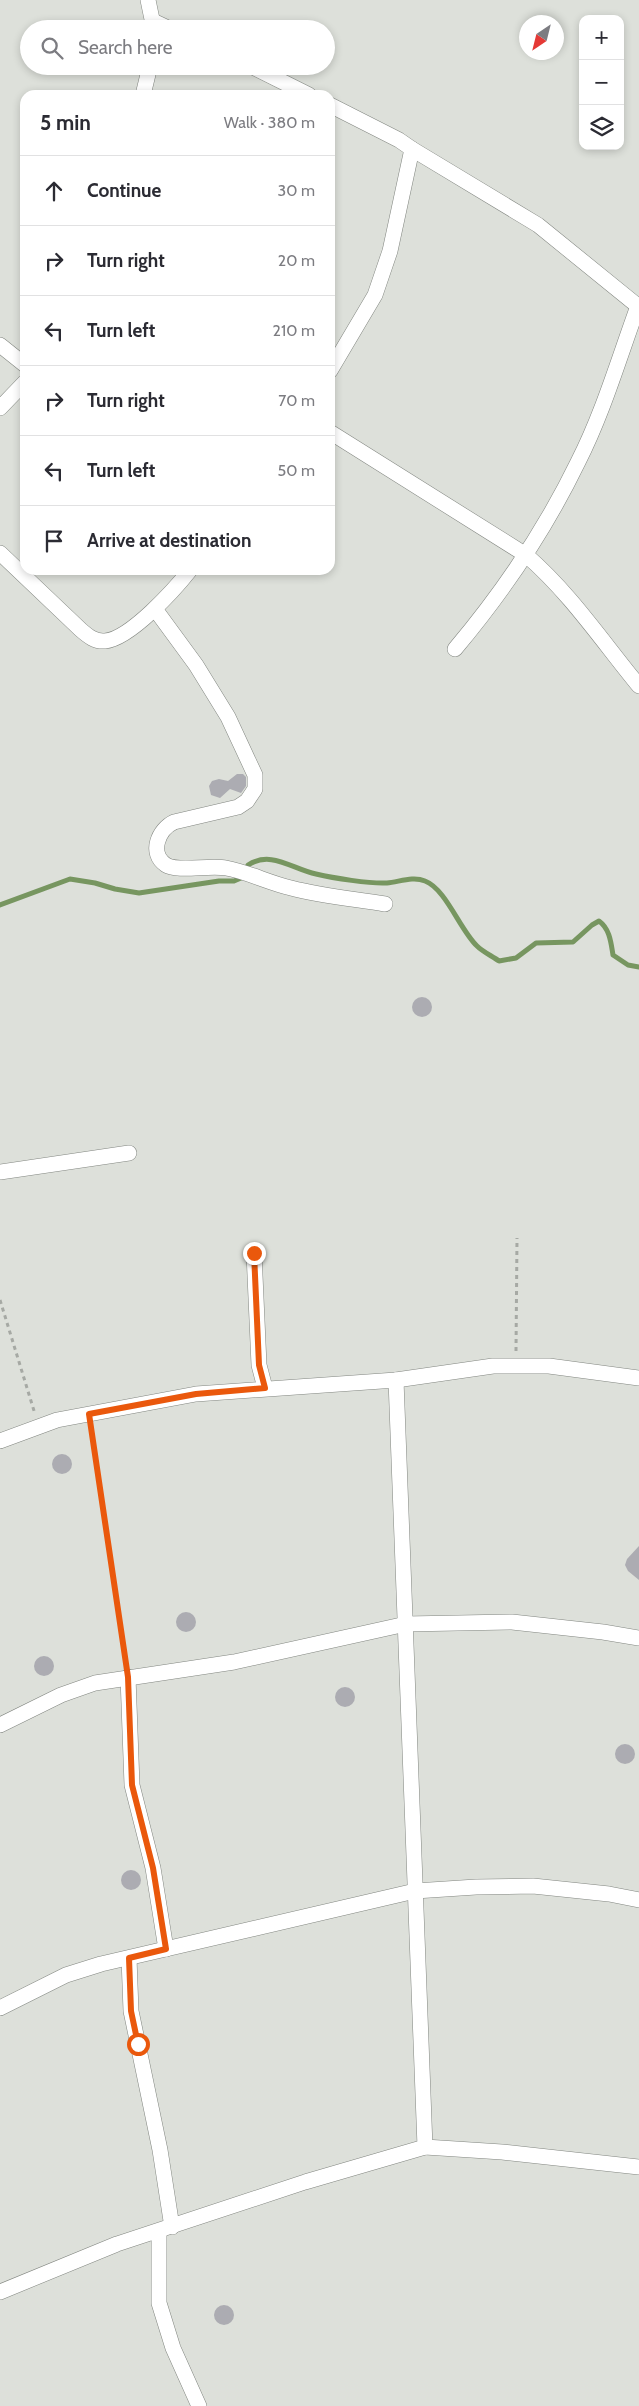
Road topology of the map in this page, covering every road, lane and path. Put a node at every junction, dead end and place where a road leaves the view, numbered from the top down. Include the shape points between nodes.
1 (148, 0) edge
2 (152, 20) edge
3 (148, 75) edge
4 (269, 75) edge
5 (144, 90) edge
6 (299, 90) edge
7 (335, 108) edge
8 (412, 149) junction
9 (638, 307) edge
10 (0, 346) edge
11 (20, 361) edge
12 (335, 363) edge
13 (20, 387) edge
14 (0, 408) edge
15 (335, 435) edge
16 (0, 553) edge
17 (526, 555) junction
18 (20, 572) edge
19 (24, 575) edge
20 (186, 575) edge
21 (155, 609) junction
22 (455, 649) dead end
23 (639, 686) edge
24 (386, 904) dead end
25 (130, 1153) dead end
26 (0, 1172) edge
27 (517, 1238) dead end
28 (254, 1253) dead end
29 (0, 1300) edge
30 (516, 1366) junction
31 (639, 1378) edge
32 (396, 1380) junction
33 (265, 1388) junction
34 (89, 1414) junction
35 (39, 1426) junction
36 (0, 1441) edge
37 (406, 1624) junction
38 (639, 1638) edge
39 (128, 1677) junction
40 (0, 1725) edge
41 (416, 1891) junction
42 (639, 1900) edge
43 (166, 1949) junction
44 (129, 1958) junction
45 (0, 2008) edge
46 (425, 2147) junction
47 (639, 2167) edge
48 (166, 2229) junction
49 (0, 2292) edge
50 (199, 2406) edge

1 - 2 street
3 - 5 street
4 - 6 street
7 - 8 street
8 - 9 street via 538,224
8 - 12 street via 390,251 375,295
9 - 17 street via 578,463
10 - 11 street
13 - 14 street
15 - 17 street
16 - 18 street
17 - 22 street via 501,593
17 - 23 street via 579,610
19 - 21 street via 92,639 105,641 117,637
20 - 21 street
21 - 24 street via 196,665 228,717 255,775 255,788 247,801 238,807 165,827 158,840 160,858 175,868 227,868 292,888
25 - 26 street
27 - 30 path
28 - 33 street via 259,1365
29 - 35 path
30 - 31 street via 549,1366
30 - 32 street via 493,1366
32 - 33 street
32 - 37 street
33 - 34 street via 196,1394
34 - 35 street
34 - 39 path
35 - 36 street
37 - 38 street via 512,1622
37 - 39 street via 234,1662
37 - 41 street
39 - 40 street via 95,1683 61,1695
39 - 43 street via 132,1785 153,1868
41 - 42 street via 533,1886
41 - 43 street
41 - 46 street
43 - 44 street
44 - 45 street via 66,1975
44 - 48 street via 131,2011 160,2150
46 - 47 street
46 - 48 street via 305,2182
48 - 49 street via 117,2244
48 - 50 street via 159,2303 173,2348

